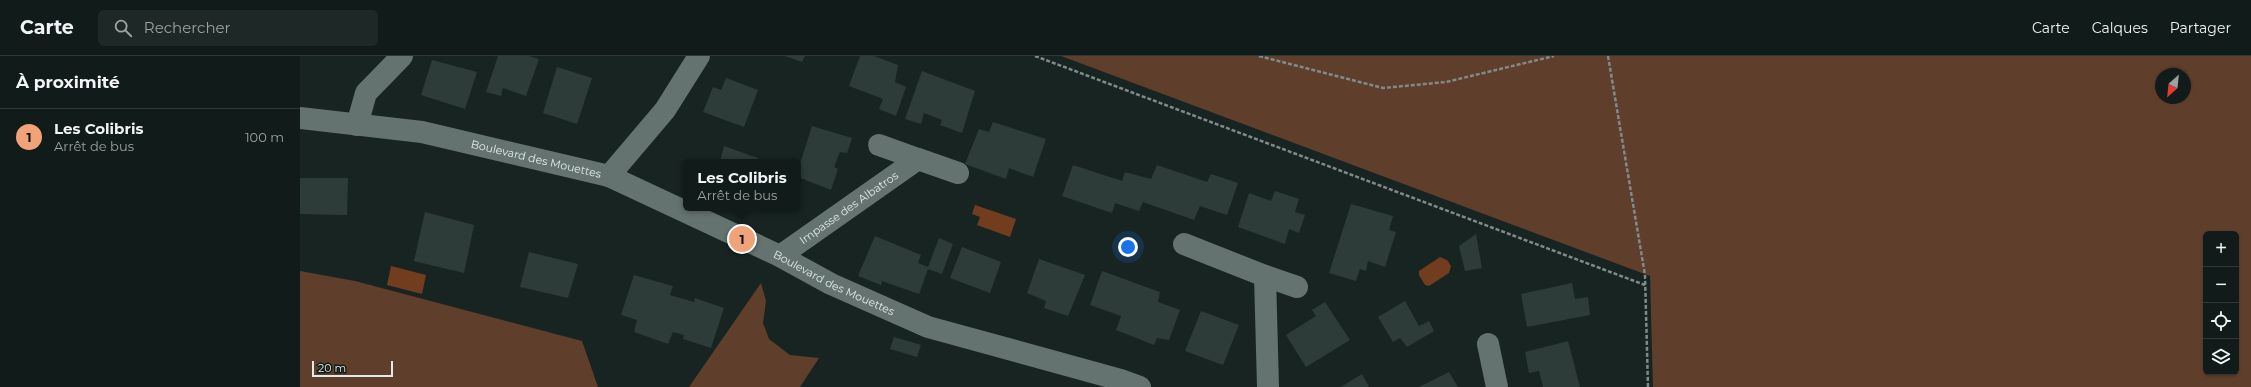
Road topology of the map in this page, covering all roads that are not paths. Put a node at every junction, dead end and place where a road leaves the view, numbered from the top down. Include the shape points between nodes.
1 (402, 56) edge
2 (699, 56) edge
3 (300, 118) edge
4 (357, 125) junction
5 (879, 145) dead end
6 (918, 159) junction
7 (958, 173) dead end
8 (609, 176) junction
9 (683, 211) edge
10 (684, 211) edge
11 (1184, 244) dead end
12 (780, 256) junction
13 (1265, 276) junction
14 (1297, 287) dead end
15 (1488, 344) dead end
16 (1140, 387) edge
17 (1268, 387) edge
18 (1497, 387) edge

1 - 4 street via 366,93
2 - 8 street via 665,110
3 - 4 street, Boulevard des Mouettes
4 - 8 street, Boulevard des Mouettes via 422,132
5 - 6 street
6 - 7 street
6 - 12 street, Impasse des Albatros
8 - 9 street, Boulevard des Mouettes
10 - 12 street, Boulevard des Mouettes
11 - 13 street
12 - 16 street, Boulevard des Mouettes via 831,284 928,327
13 - 14 street
13 - 17 street
15 - 18 street

